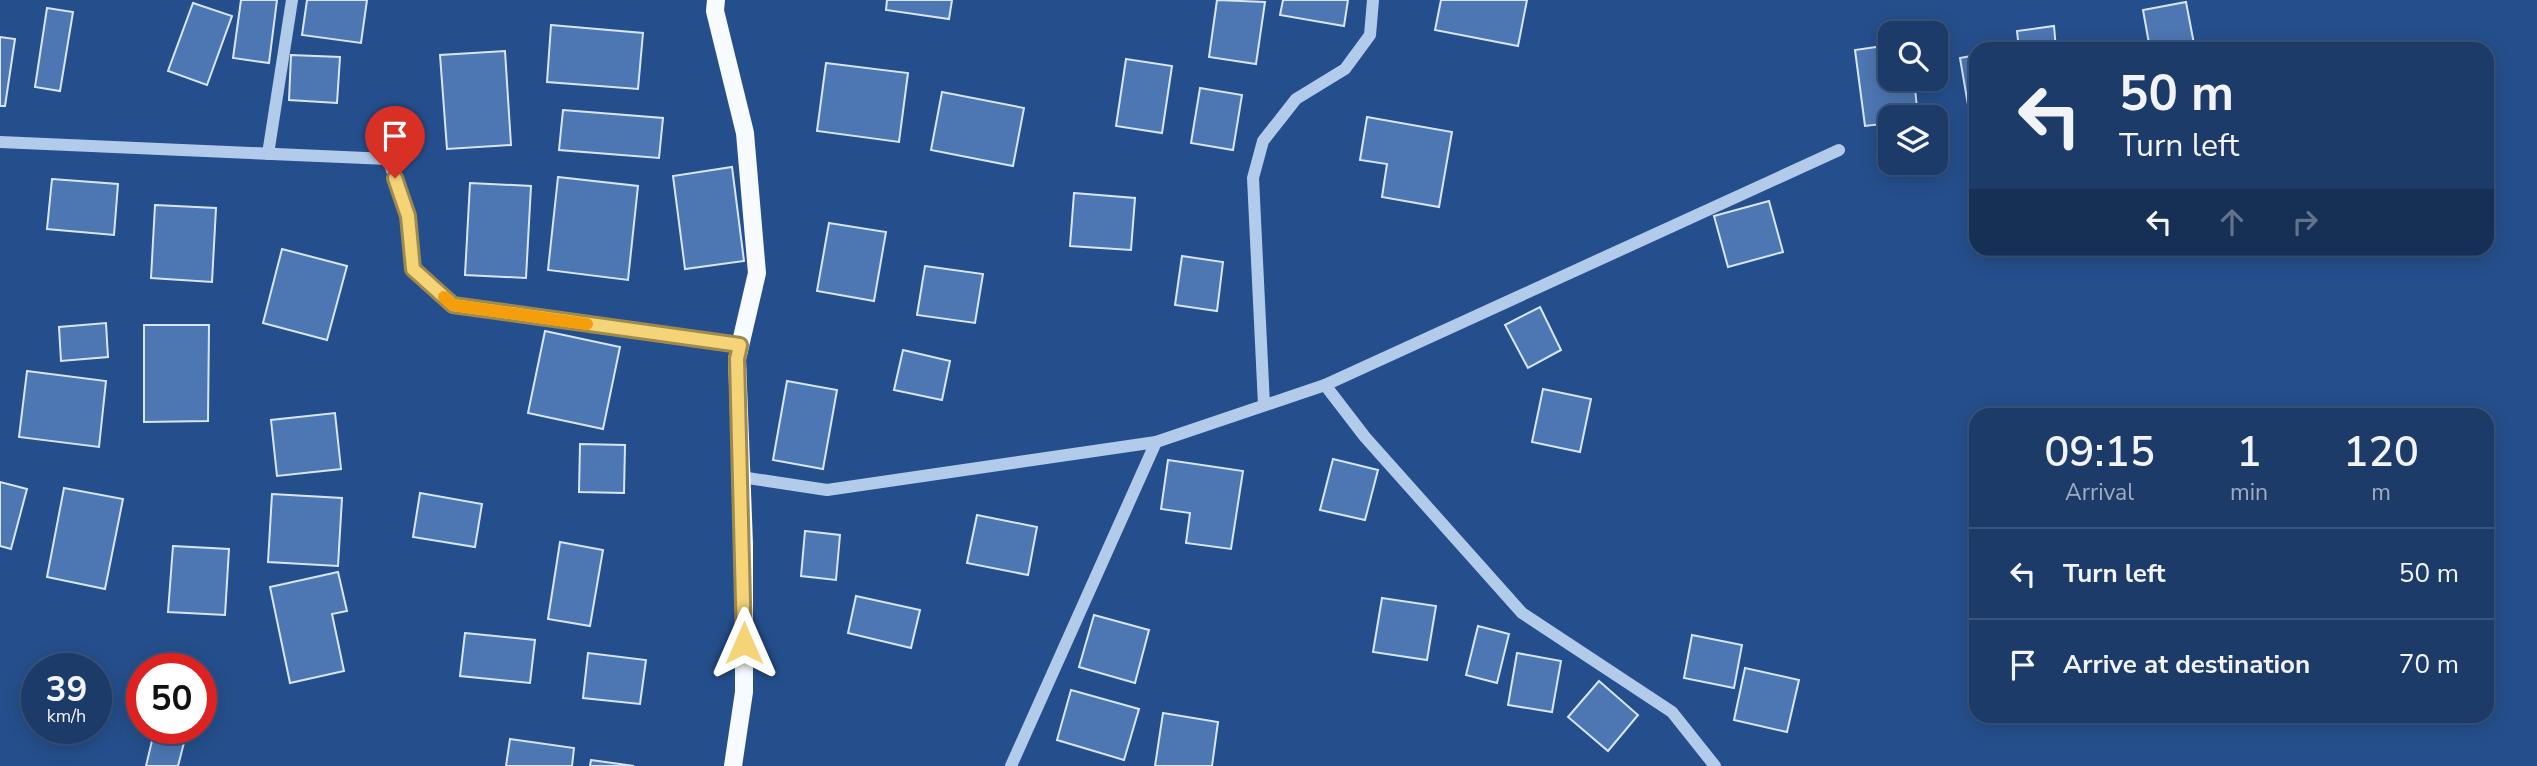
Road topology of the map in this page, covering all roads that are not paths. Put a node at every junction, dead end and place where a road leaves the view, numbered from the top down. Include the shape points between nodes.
1 (292, 0) edge
2 (716, 0) edge
3 (1373, 0) edge
4 (0, 142) edge
5 (1839, 150) dead end
6 (268, 154) junction
7 (740, 345) junction
8 (1325, 385) junction
9 (1264, 405) junction
10 (1156, 442) junction
11 (741, 477) junction
12 (733, 766) edge
13 (1011, 766) edge
14 (1715, 766) edge

1 - 6 street
2 - 7 main road via 745,133 757,273
3 - 9 street via 1370,35 1345,69 1296,99 1263,141 1254,178
4 - 6 street
5 - 8 street
6 - 7 street via 388,159 408,216 413,269 453,305
7 - 11 main road
8 - 9 street
8 - 14 street via 1365,437 1522,614 1672,712
9 - 10 street
10 - 11 street via 827,490
10 - 13 street
11 - 12 main road via 744,692

